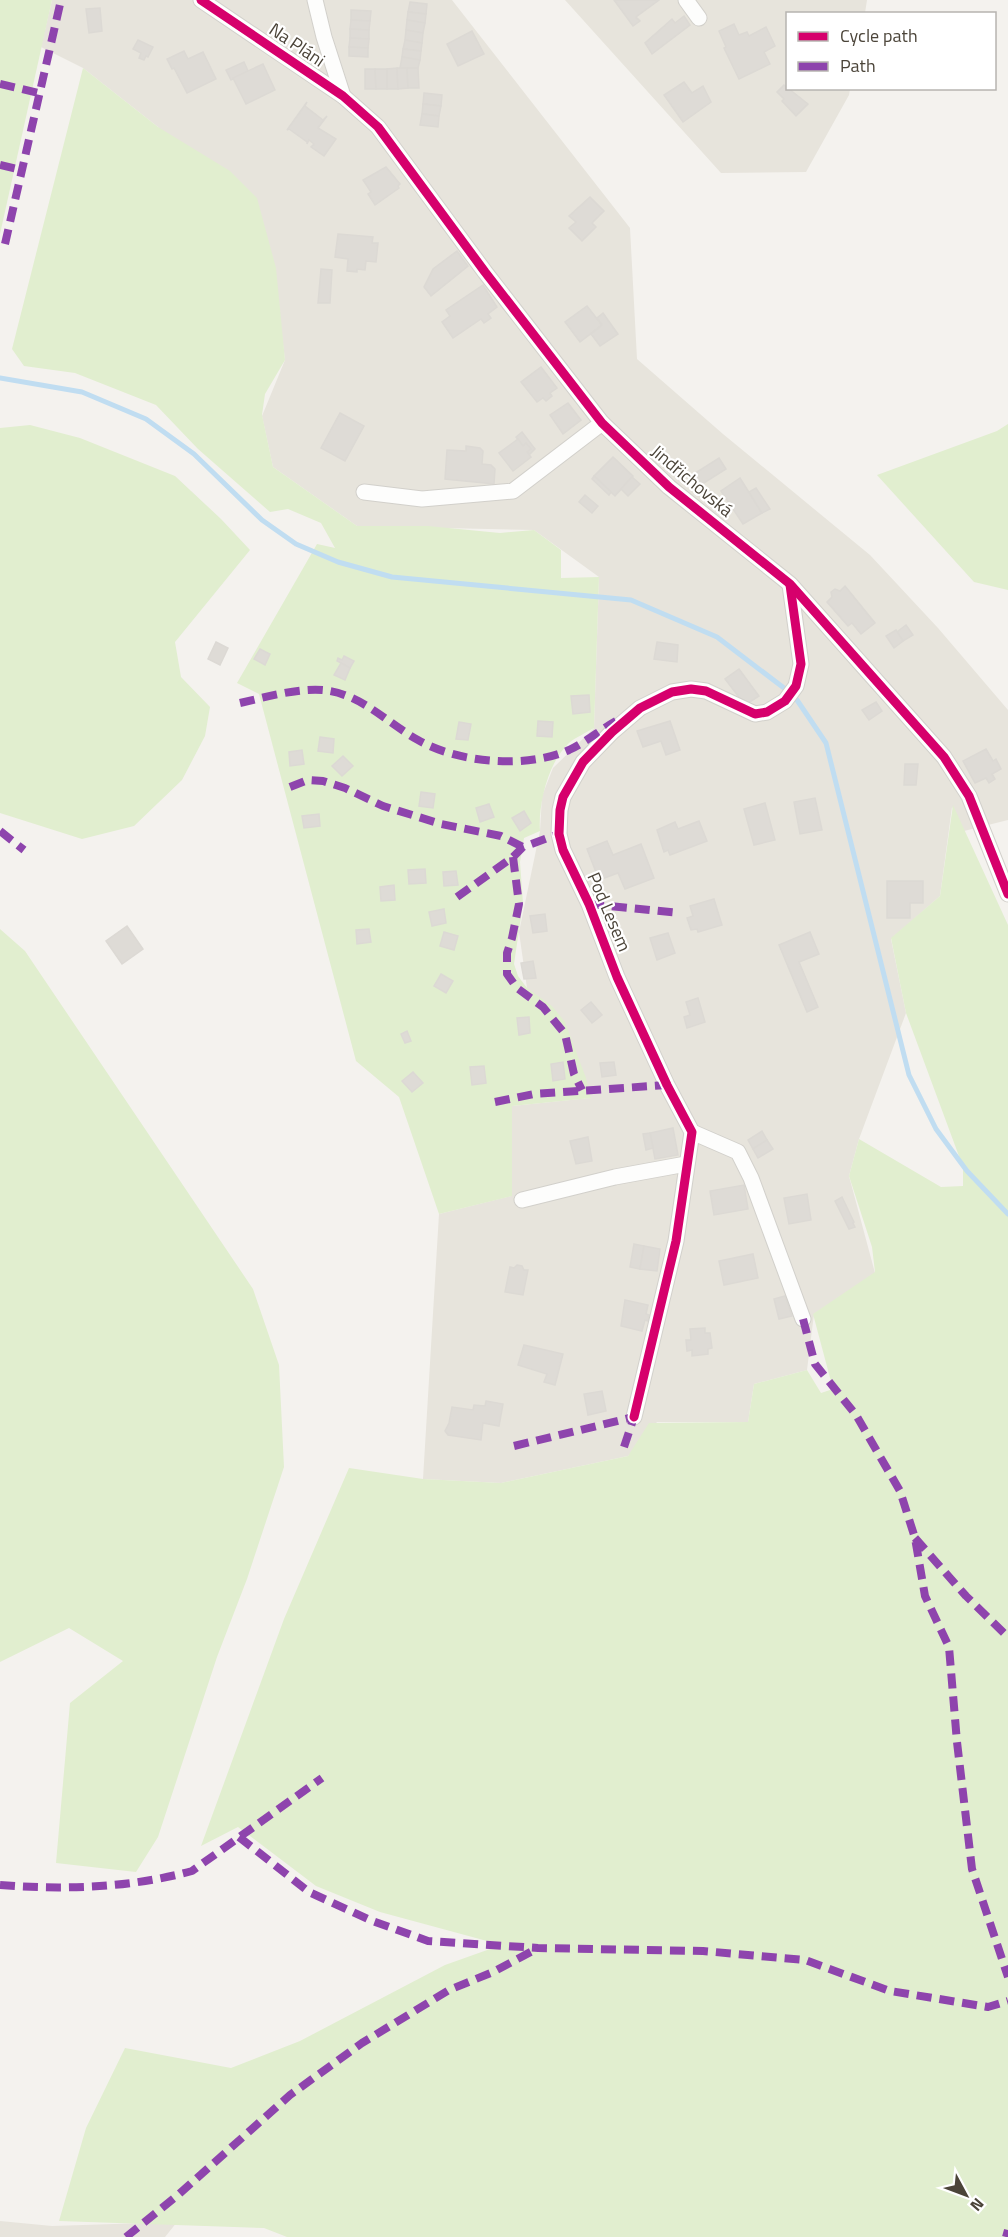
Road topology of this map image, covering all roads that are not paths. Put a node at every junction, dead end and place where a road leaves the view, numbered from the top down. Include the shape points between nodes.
1 (201, 0) edge
2 (315, 0) edge
3 (686, 0) edge
4 (699, 18) dead end
5 (343, 96) junction
6 (602, 423) junction
7 (364, 492) dead end
8 (790, 584) junction
9 (1008, 894) edge
10 (692, 1132) junction
11 (686, 1164) junction
12 (522, 1200) dead end
13 (803, 1319) dead end
14 (634, 1417) dead end

1 - 5 street, Na Pláni
2 - 5 street
3 - 4 street
5 - 6 street, Jindřichovská via 378,127
6 - 7 street via 513,491 422,499
6 - 8 street, Jindřichovská via 669,487
8 - 9 street, Jindřichovská via 944,757 969,796
8 - 10 street, Pod Lesem via 801,664 796,686 785,701 755,714 706,691 672,692 640,708 583,762 560,810 563,850 617,976
10 - 11 street
10 - 13 street via 738,1152 752,1178
11 - 12 street
11 - 14 street via 676,1241

